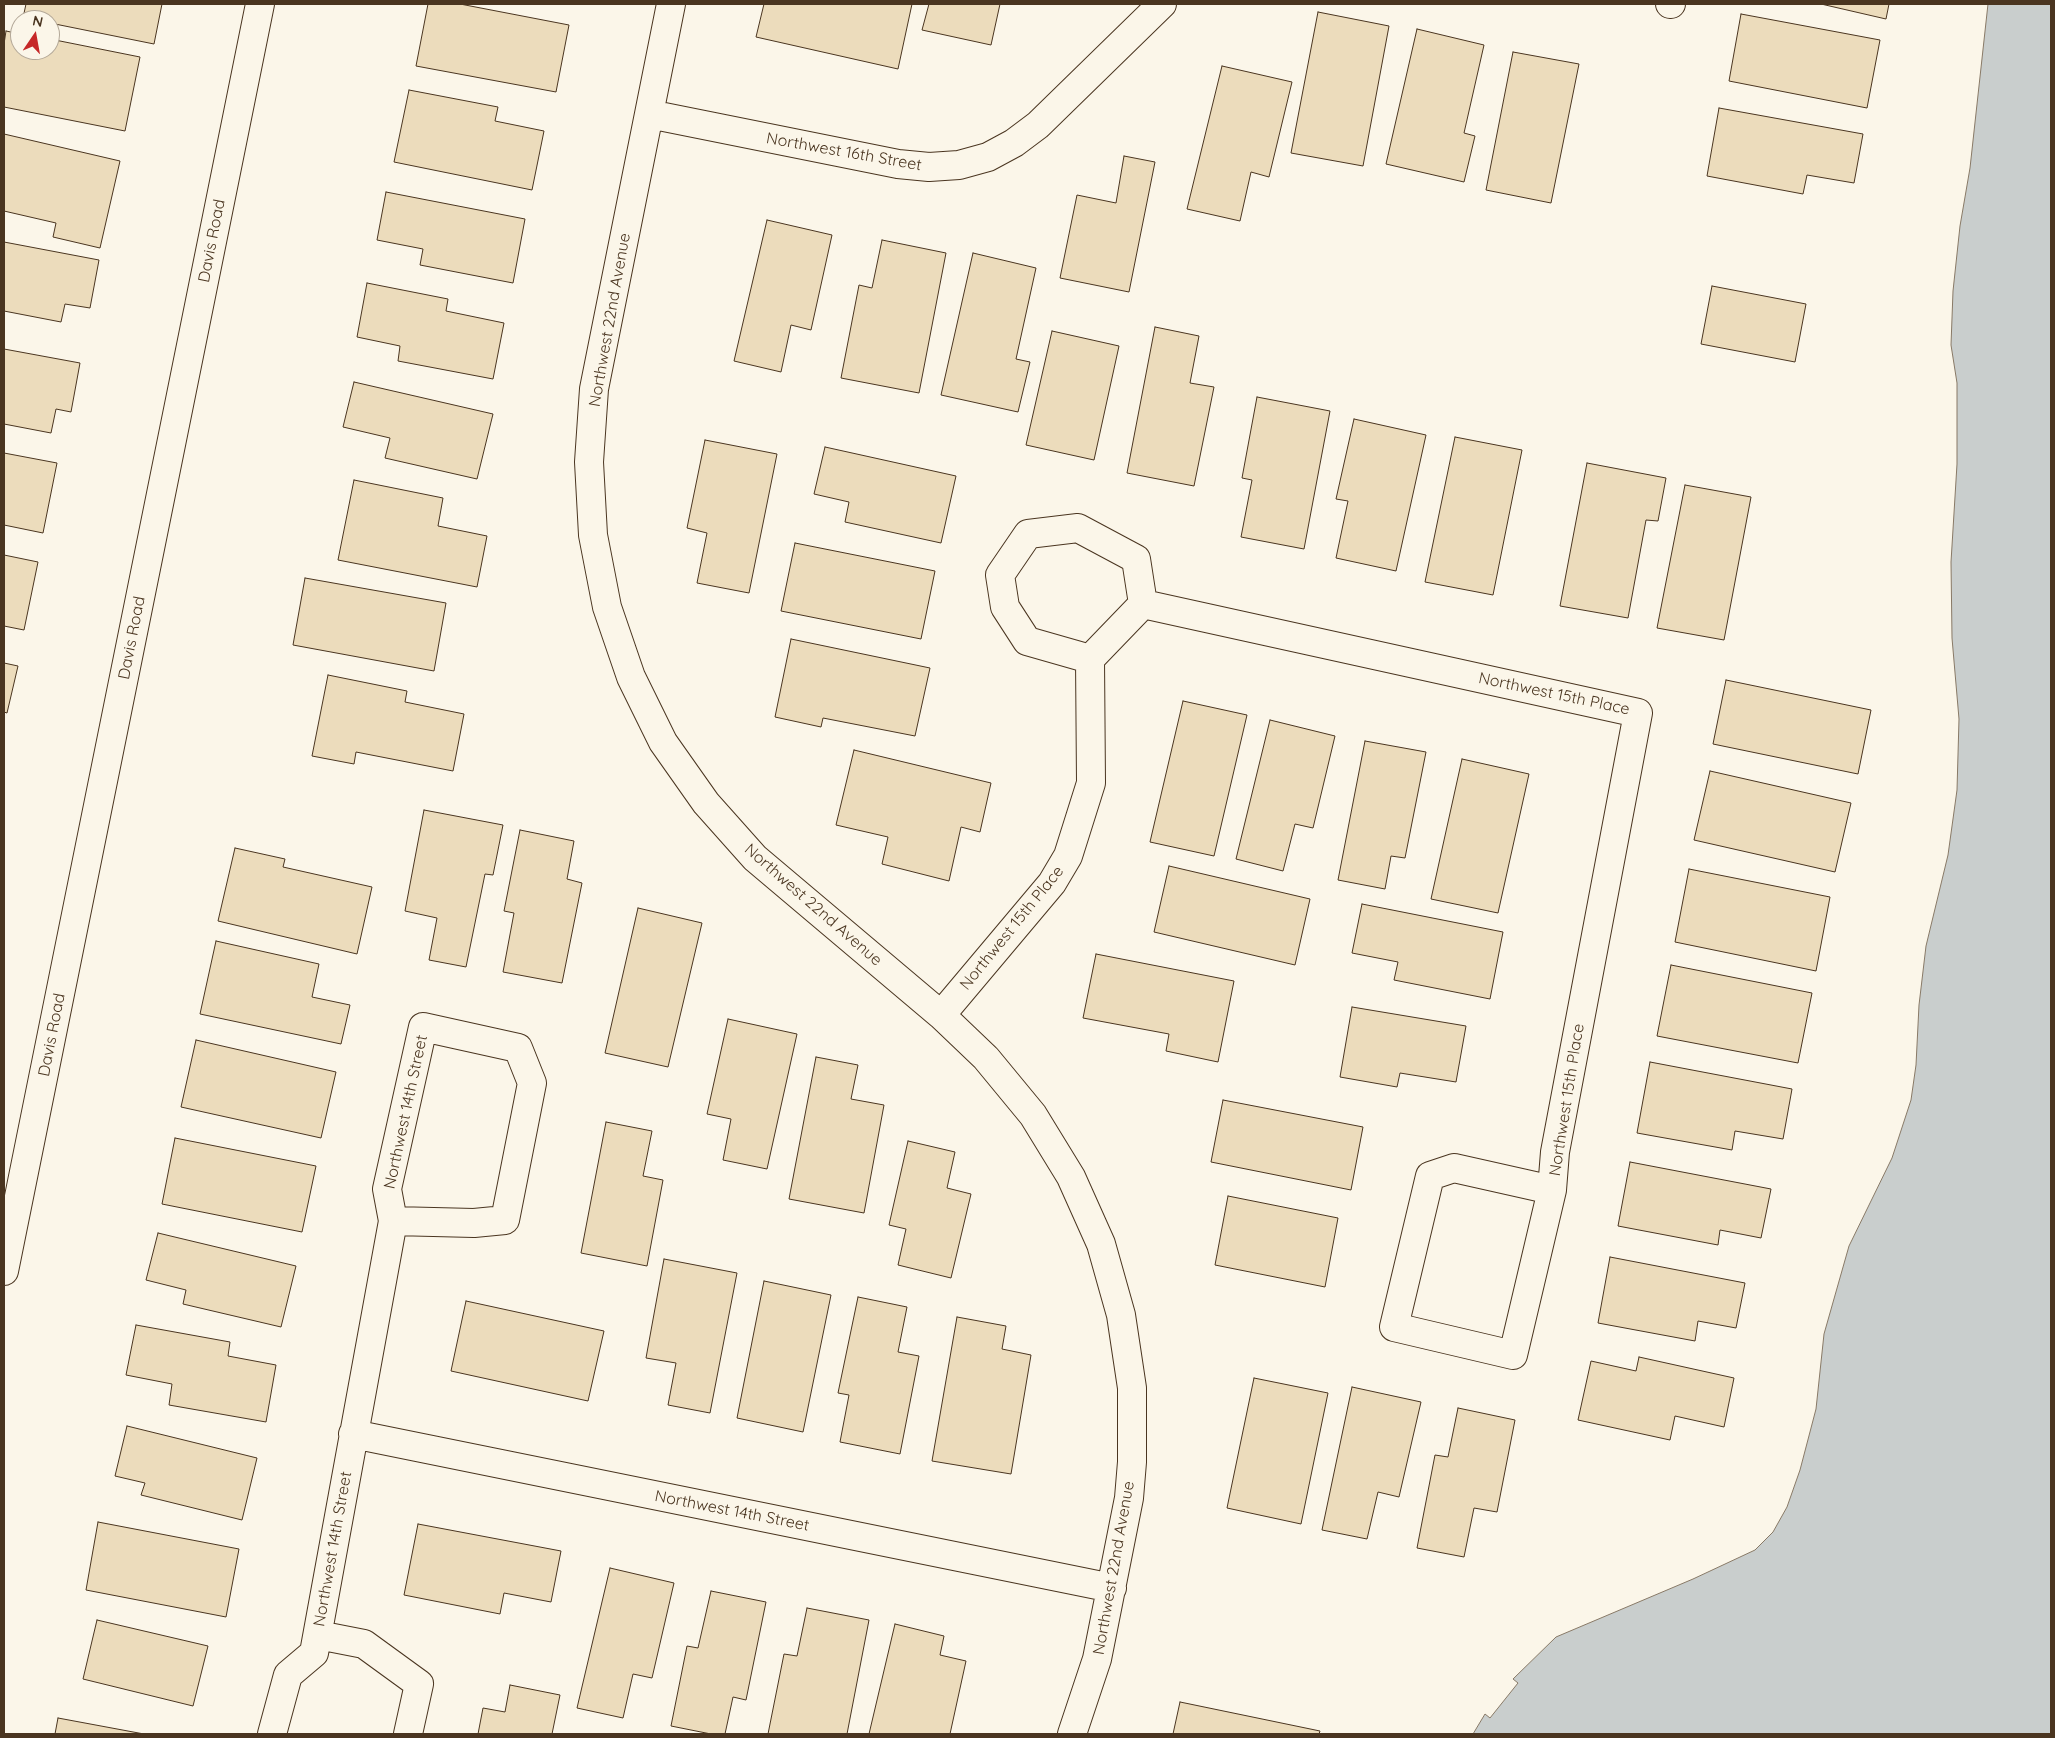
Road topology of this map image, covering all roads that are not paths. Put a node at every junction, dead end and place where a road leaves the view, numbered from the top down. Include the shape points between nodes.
1 (260, 4) edge
2 (671, 4) edge
3 (1162, 4) edge
4 (649, 114) junction
5 (1143, 604) junction
6 (1090, 659) junction
7 (941, 1015) junction
8 (1552, 1190) junction
9 (393, 1221) junction
10 (4, 1271) edge
11 (353, 1434) junction
12 (1112, 1588) junction
13 (318, 1634) junction
14 (272, 1734) edge
15 (408, 1734) edge
16 (1072, 1734) edge

1 - 10 street, Davis Road
2 - 4 street, Northwest 22nd Avenue
3 - 4 street, Northwest 16th Street via 1038,125 988,157 958,165 898,164
4 - 7 street, Northwest 22nd Avenue via 594,388 589,462 593,535 607,607 631,677 659,734 706,803 755,858
5 - 6 street
5 - 6 street via 1136,559 1078,528 1028,534 1000,575 1005,607 1027,641
5 - 8 street, Northwest 15th Place via 1638,713 1554,1152
6 - 7 street, Northwest 15th Place via 1092,783 1068,856 1052,883
7 - 12 street, Northwest 22nd Avenue via 986,1058 1033,1115 1071,1177 1101,1244 1121,1315 1132,1388 1129,1498
8 - 8 street, Northwest 15th Place via 1513,1355 1394,1327 1430,1176 1454,1168
9 - 9 street, Northwest 14th Street via 474,1223 505,1220 532,1083 518,1048 423,1028 387,1189
9 - 11 street, Northwest 14th Street
11 - 12 street, Northwest 14th Street
11 - 13 street, Northwest 14th Street
12 - 16 street, Northwest 22nd Avenue via 1097,1659
13 - 14 street, Northwest 14th Street via 314,1653 288,1675
13 - 15 street, Northwest 14th Street via 364,1644 419,1684

